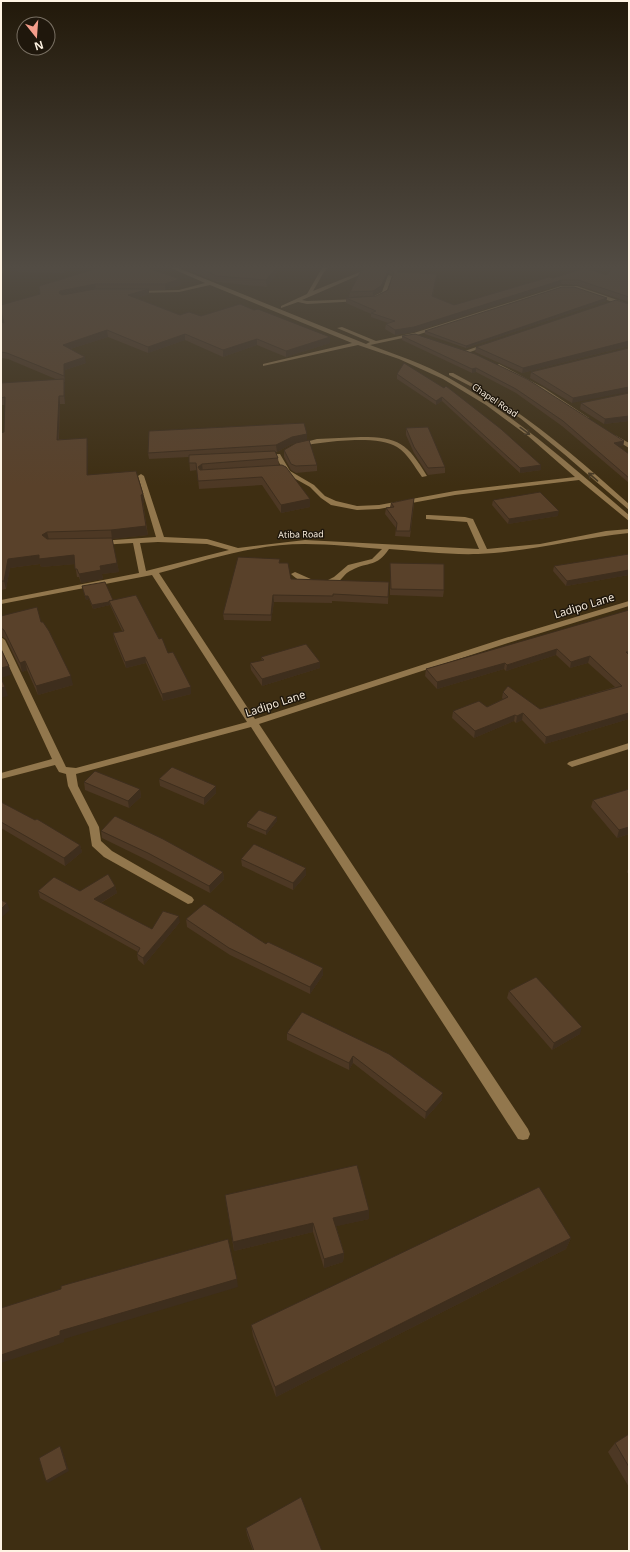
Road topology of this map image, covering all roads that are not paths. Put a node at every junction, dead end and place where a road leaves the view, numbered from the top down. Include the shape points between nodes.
1 (352, 340) edge
2 (371, 340) edge
3 (383, 340) edge
4 (375, 342) junction
5 (496, 342) edge
6 (358, 343) junction
7 (366, 345) junction
8 (477, 357) edge
9 (491, 362) edge
10 (265, 365) dead end
11 (529, 375) edge
12 (521, 377) junction
13 (578, 406) edge
14 (571, 407) junction
15 (591, 421) edge
16 (610, 434) edge
17 (629, 446) edge
18 (292, 448) edge
19 (285, 452) edge
20 (278, 455) junction
21 (259, 456) edge
22 (141, 476) dead end
23 (424, 476) dead end
24 (580, 478) junction
25 (629, 508) edge
26 (429, 517) dead end
27 (629, 520) edge
28 (629, 524) edge
29 (629, 531) edge
30 (606, 533) junction
31 (160, 541) junction
32 (136, 542) junction
33 (89, 543) edge
34 (387, 547) junction
35 (237, 550) junction
36 (484, 551) junction
37 (154, 572) junction
38 (296, 574) dead end
39 (143, 575) junction
40 (1, 602) edge
41 (629, 604) edge
42 (1, 640) edge
43 (253, 723) junction
44 (629, 746) edge
45 (58, 761) junction
46 (572, 764) dead end
47 (70, 771) junction
48 (1, 776) edge
49 (188, 900) dead end
50 (523, 1134) dead end

1 - 6 street, Chapel Road
2 - 4 street, Chapel Road
3 - 4 street
4 - 7 street
25 -> 4 street, Chapel Road via 543,433 500,402 454,376
5 - 8 street via 463,351
6 - 7 street, Chapel Road
6 - 10 street
7 -> 24 street, Chapel Road via 445,378 482,400 530,435
9 - 12 street
11 - 12 street
12 - 14 street
13 - 14 street
14 - 15 street
16 - 17 street
18 - 23 street via 328,441 382,439 394,442 410,454
19 - 20 street
20 - 21 street
20 - 24 street via 281,469 312,486 334,503 357,508
22 - 31 street
24 - 27 street, Chapel Road
26 - 36 street via 470,521
28 - 30 street, Atiba Road
29 - 30 street, Atiba Road
30 - 36 street, Atiba Road via 540,546
31 - 32 street
31 - 35 street via 215,542 227,544
32 - 33 street
32 - 39 street
34 - 35 street, Atiba Road via 305,542
34 - 36 street, Atiba Road
34 - 38 street via 375,561 343,571 337,579 330,582 310,582
35 - 37 street, Atiba Road
37 - 39 street, Atiba Road
37 - 43 street
39 - 40 street, Atiba Road
41 - 43 street, Ladipo Lane
42 - 45 street
43 - 47 street, Ladipo Lane
43 - 50 street
44 - 46 street
45 - 47 street via 63,770
45 - 48 street
47 - 49 street via 72,786 94,827 96,843 108,854

